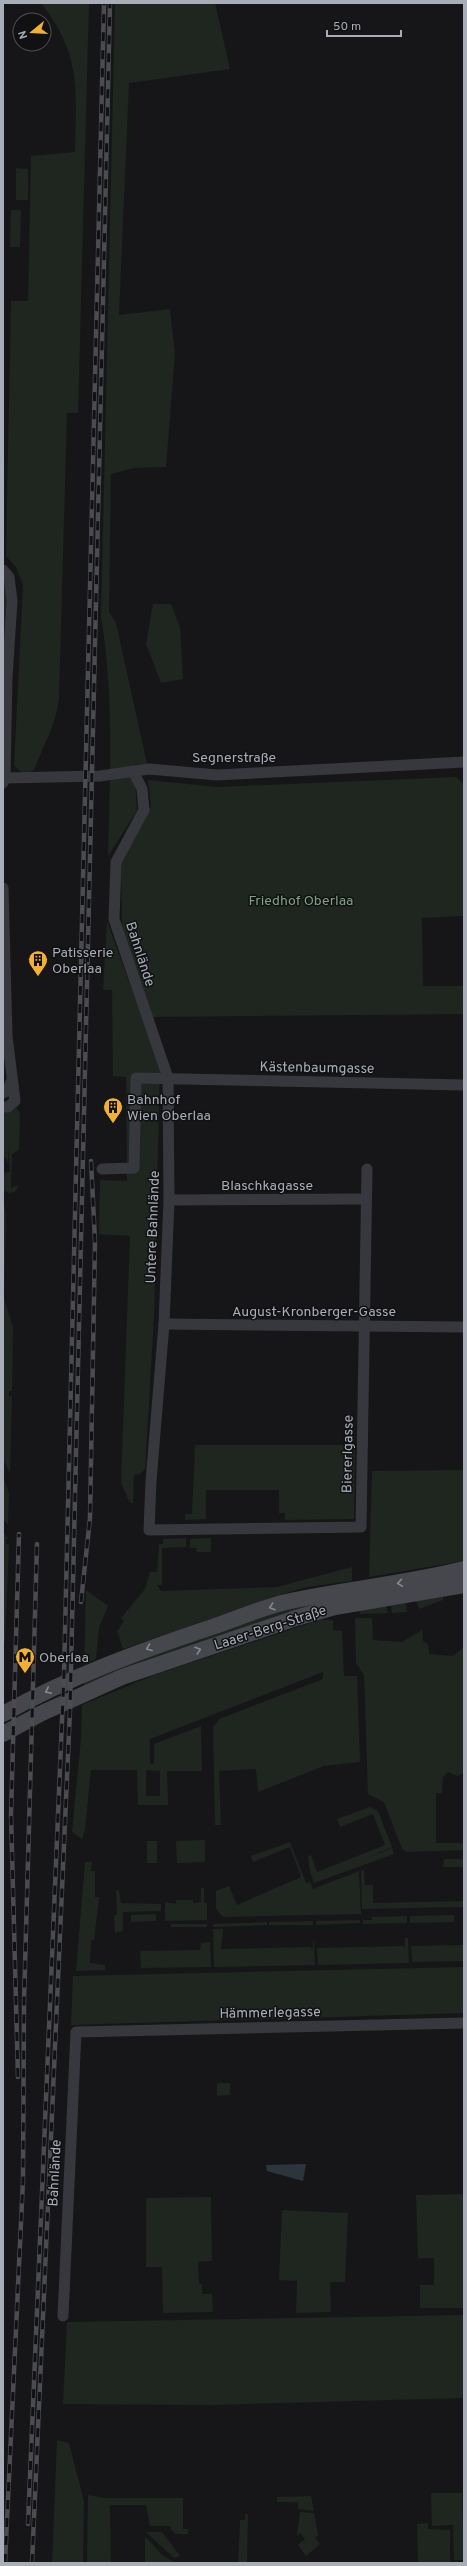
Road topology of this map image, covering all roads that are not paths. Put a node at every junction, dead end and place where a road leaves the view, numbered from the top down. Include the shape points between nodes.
1 (3, 570) edge
2 (464, 762) edge
3 (133, 770) junction
4 (4, 781) edge
5 (3, 888) edge
6 (168, 1078) junction
7 (11, 1082) junction
8 (464, 1085) edge
9 (3, 1093) edge
10 (3, 1107) edge
11 (102, 1169) dead end
12 (366, 1169) dead end
13 (365, 1199) junction
14 (169, 1200) junction
15 (164, 1324) junction
16 (464, 1326) edge
17 (364, 1327) junction
18 (149, 1530) joint
19 (464, 1569) edge
20 (464, 1585) edge
21 (3, 1714) edge
22 (3, 1734) edge
23 (464, 2022) edge
24 (76, 2032) joint
25 (63, 2316) dead end

1 - 4 street via 10,583 12,601
2 - 3 street, Segnerstraße via 217,775
3 - 4 street, Segnerstraße via 100,776
3 - 6 street, Bahnlände via 142,789 144,810 116,862 114,919
5 - 7 street via 5,1000
6 - 8 street, Kästenbaumgasse
6 - 11 street, Untere Bahnlände via 136,1078 134,1168
6 - 14 street, Untere Bahnlände
7 - 9 street via 7,1091
7 - 10 street via 15,1089 15,1101 8,1107
12 - 13 street, Biererlgasse
13 - 14 street, Blaschkagasse
13 - 17 street, Biererlgasse
14 - 15 street, Untere Bahnlände
15 - 17 street, August-Kronberger-Gasse
15 - 18 street, Untere Bahnlände
16 - 17 street, August-Kronberger-Gasse
17 - 18 street, Biererlgasse via 361,1526
19 -> 21 main road, Laaer-Berg-Straße via 414,1581 325,1594 284,1603 154,1646 84,1675
22 -> 20 main road, Laaer-Berg-Straße via 83,1694 152,1666 324,1609
23 - 24 street, Hämmerlegasse
24 - 25 street, Bahnlände

